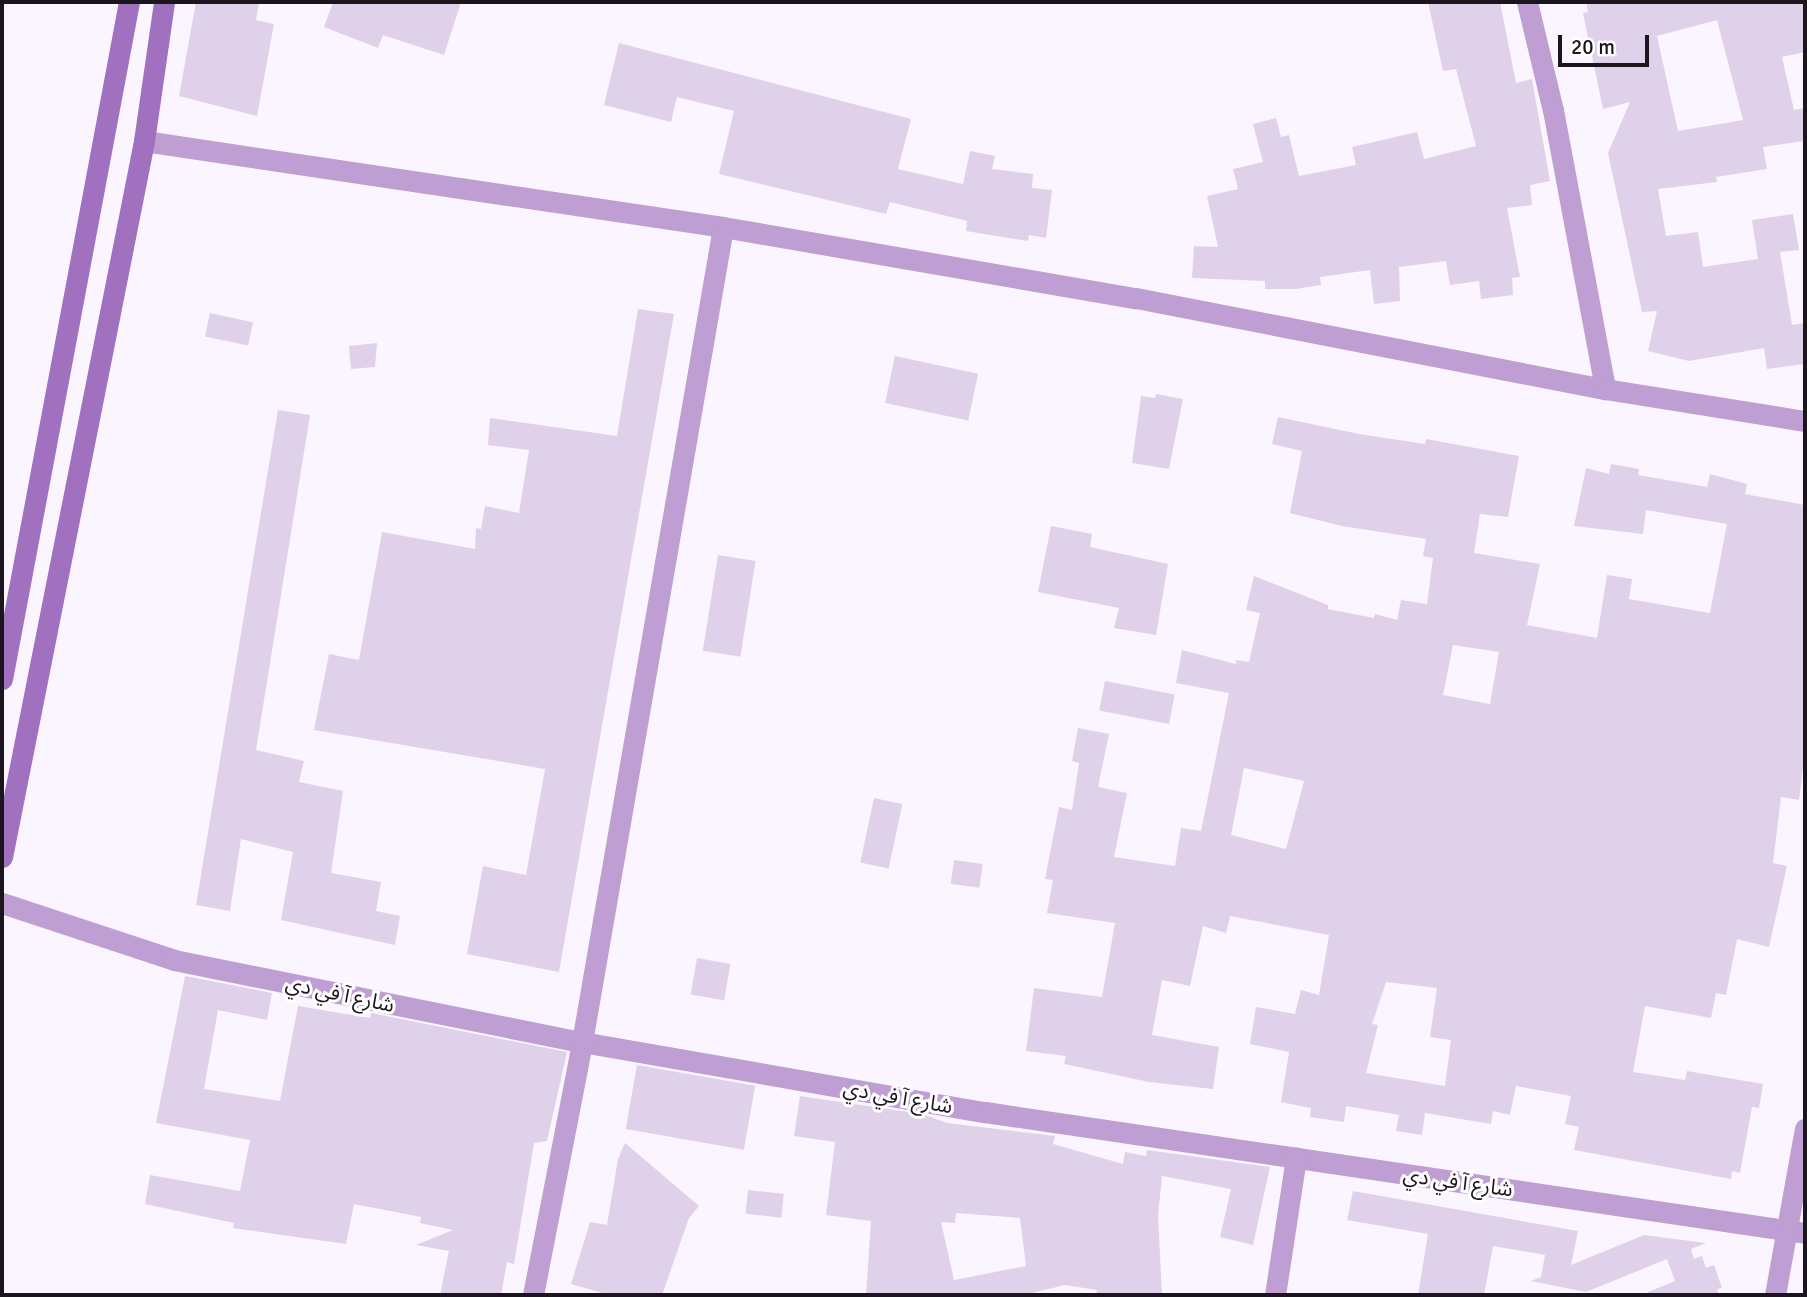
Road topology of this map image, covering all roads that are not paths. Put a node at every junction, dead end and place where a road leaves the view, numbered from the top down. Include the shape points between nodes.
1 (130, 2) edge
2 (164, 2) edge
3 (1527, 2) edge
4 (144, 141) junction
5 (723, 227) junction
6 (1605, 389) junction
7 (1805, 421) edge
8 (2, 679) edge
9 (2, 857) edge
10 (2, 903) edge
11 (582, 1042) junction
12 (1805, 1129) edge
13 (1296, 1158) junction
14 (1796, 1231) edge
15 (533, 1295) edge
16 (1275, 1295) edge
17 (1775, 1295) edge

1 - 8 main road
2 - 4 main road
3 - 6 street via 1553,110
4 - 5 street
4 - 9 main road
5 - 6 street via 1136,298
5 - 11 street
6 - 7 street
10 - 11 street, شارع آ في دي via 174,960
11 - 13 street, شارع آ في دي via 985,1112
11 - 15 street
12 - 14 street
13 - 14 street, شارع آ في دي
13 - 16 street
14 - 17 street

